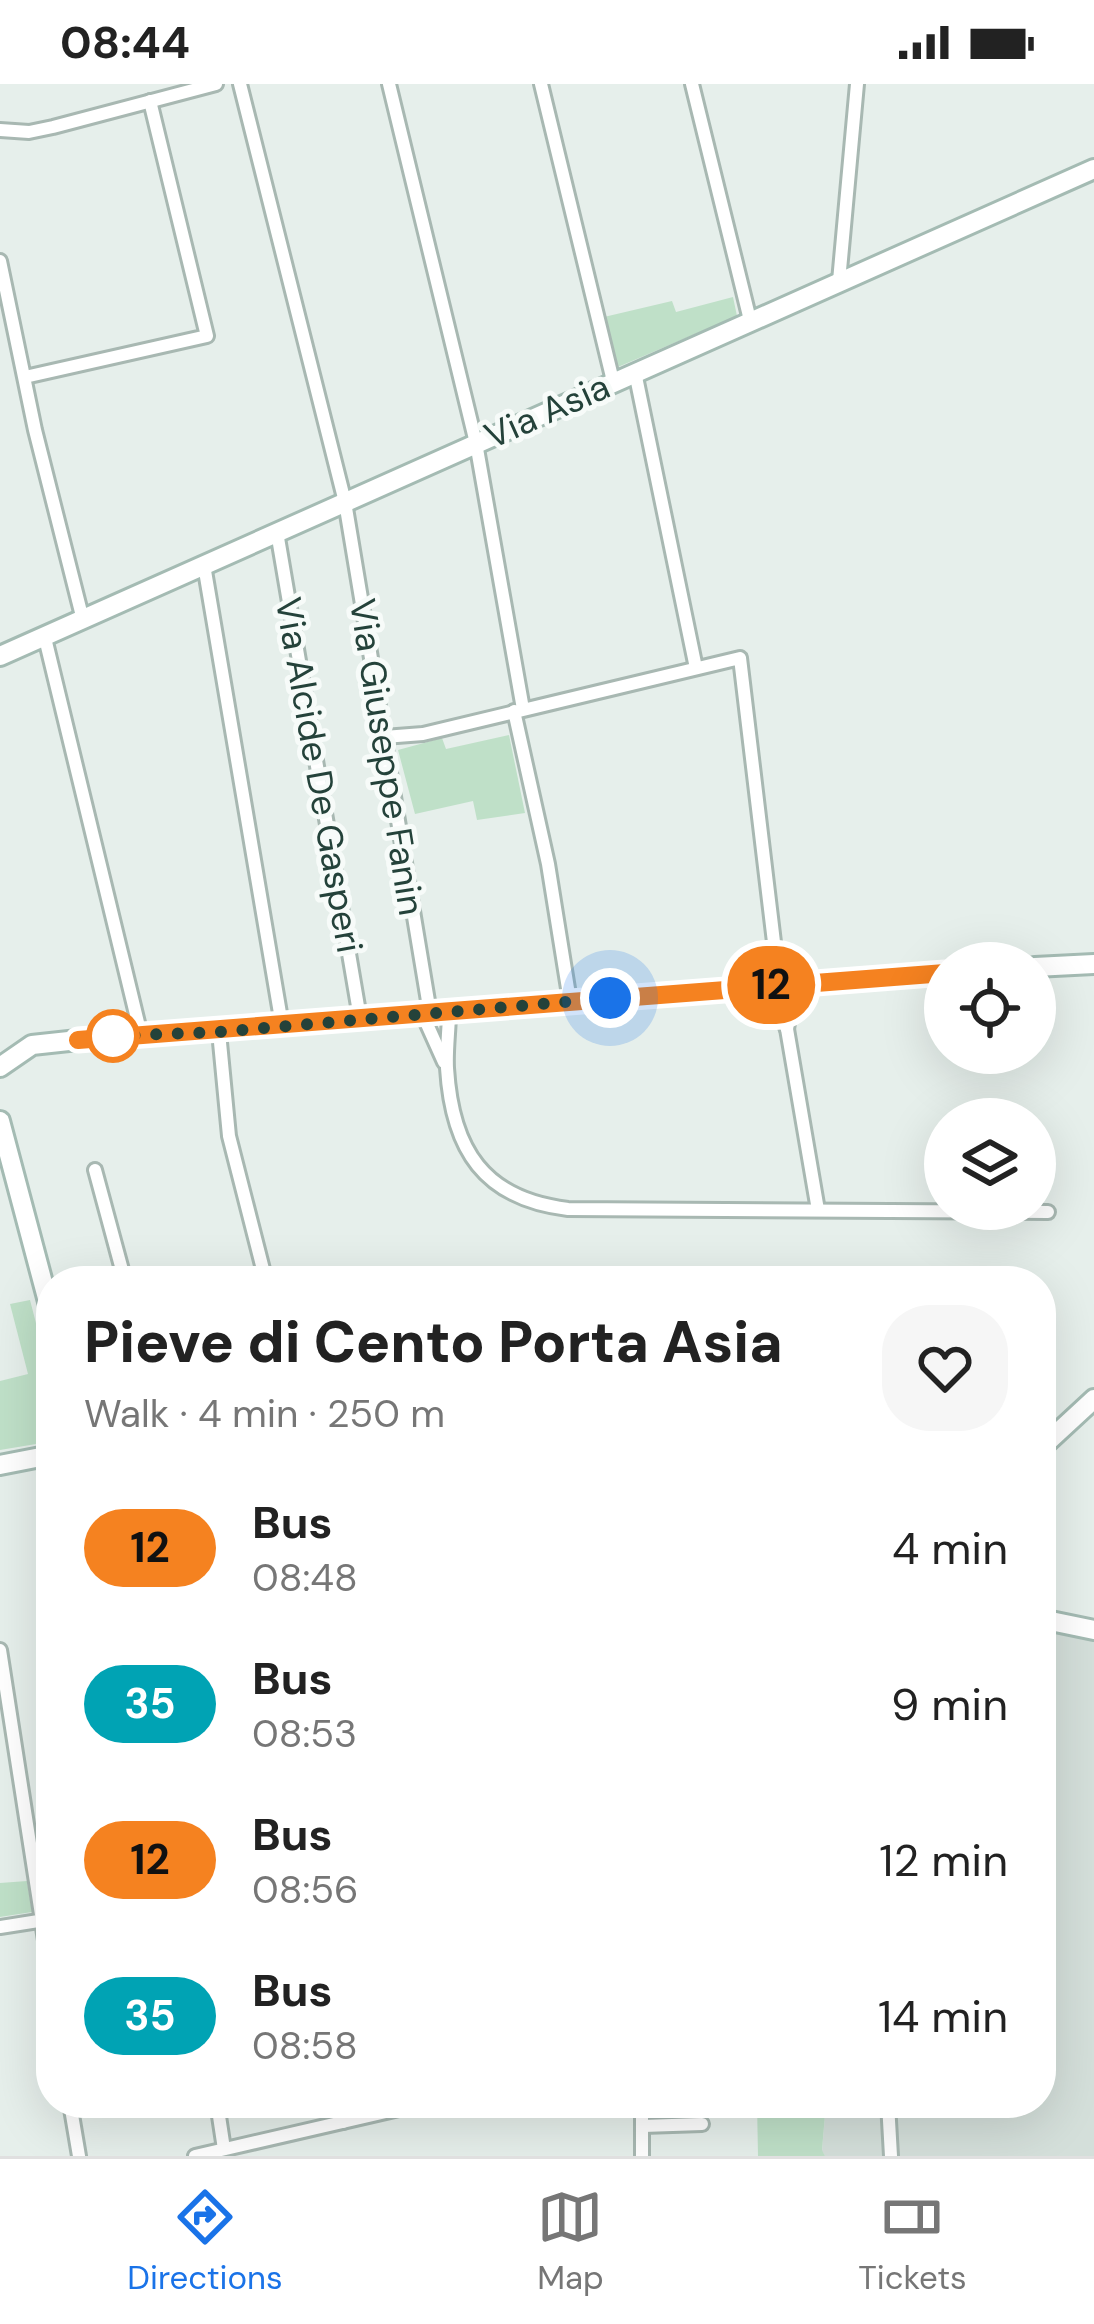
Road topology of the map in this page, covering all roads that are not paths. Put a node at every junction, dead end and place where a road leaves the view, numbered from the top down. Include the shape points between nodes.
1 (216, 84) edge
2 (239, 84) edge
3 (388, 84) edge
4 (541, 84) edge
5 (692, 84) edge
6 (856, 84) edge
7 (150, 101) junction
8 (0, 130) edge
9 (1094, 169) edge
10 (0, 261) edge
11 (839, 281) junction
12 (750, 320) junction
13 (635, 372) junction
14 (25, 377) junction
15 (613, 381) junction
16 (476, 443) junction
17 (345, 502) junction
18 (277, 532) junction
19 (204, 565) junction
20 (83, 620) junction
21 (45, 638) junction
22 (0, 656) edge
23 (696, 668) junction
24 (519, 710) junction
25 (384, 736) junction
26 (1094, 964) edge
27 (1056, 967) edge
28 (924, 974) edge
29 (780, 984) junction
30 (570, 1001) junction
31 (434, 1012) junction
32 (360, 1018) junction
33 (282, 1024) junction
34 (787, 1029) junction
35 (219, 1032) junction
36 (141, 1035) junction
37 (32, 1045) junction
38 (0, 1048) edge
39 (0, 1066) edge
40 (447, 1068) junction
41 (0, 1120) edge
42 (94, 1170) dead end
43 (818, 1210) junction
44 (924, 1211) edge
45 (39, 1266) edge
46 (121, 1266) edge
47 (262, 1266) edge
48 (1094, 1399) edge
49 (1056, 1434) edge
50 (36, 1459) edge
51 (0, 1465) edge
52 (1056, 1622) edge
53 (1094, 1630) edge
54 (0, 1650) edge
55 (36, 1868) edge
56 (36, 1921) edge
57 (0, 1927) edge
58 (73, 2118) edge
59 (219, 2118) edge
60 (342, 2118) edge
61 (360, 2118) edge
62 (643, 2118) edge
63 (889, 2118) edge
64 (343, 2122) junction
65 (702, 2124) dead end
66 (643, 2126) junction
67 (224, 2149) junction
68 (79, 2156) edge
69 (195, 2156) edge
70 (642, 2156) edge
71 (891, 2156) edge

1 - 7 street
2 - 17 street, Via Giuseppe Fanin
3 - 16 street
4 - 15 street
5 - 12 street
6 - 11 street
7 - 8 street via 29,132
7 - 14 street via 207,336
9 - 11 street, Via Asia
10 - 14 street
11 - 12 street, Via Asia
12 - 13 street, Via Asia
13 - 15 street, Via Asia
13 - 23 street
14 - 20 street
15 - 16 street, Via Asia
16 - 17 street, Via Asia
16 - 24 street
17 - 18 street, Via Asia
17 - 25 street, Via Giuseppe Fanin
18 - 19 street, Via Asia
18 - 32 street, Via Alcide De Gasperi
19 - 20 street, Via Asia
19 - 33 street
20 - 21 street, Via Asia
21 - 22 street, Via Asia
21 - 36 street
23 - 24 street
23 - 29 street via 740,658
24 - 25 street
24 - 30 street
25 - 31 street, Via Giuseppe Fanin
26 - 27 street
28 - 29 street
29 - 30 street
29 - 34 street
29 - 34 street
30 - 31 street
31 - 32 street
31 - 40 street
31 - 40 street
32 - 33 street
33 - 35 street
34 - 43 street
35 - 36 street
35 - 47 street via 229,1136
36 - 37 street
37 - 38 street
37 - 39 street
40 - 43 street via 470,1154 519,1200 568,1209
41 - 45 street
42 - 46 street
43 - 44 street
48 - 49 street
50 - 51 street
52 - 53 street
54 - 55 street
56 - 57 street
58 - 68 street
59 - 67 street
60 - 64 street
61 - 64 street
62 - 66 street
63 - 71 street
64 - 67 street
65 - 66 street
66 - 70 street
67 - 69 street

